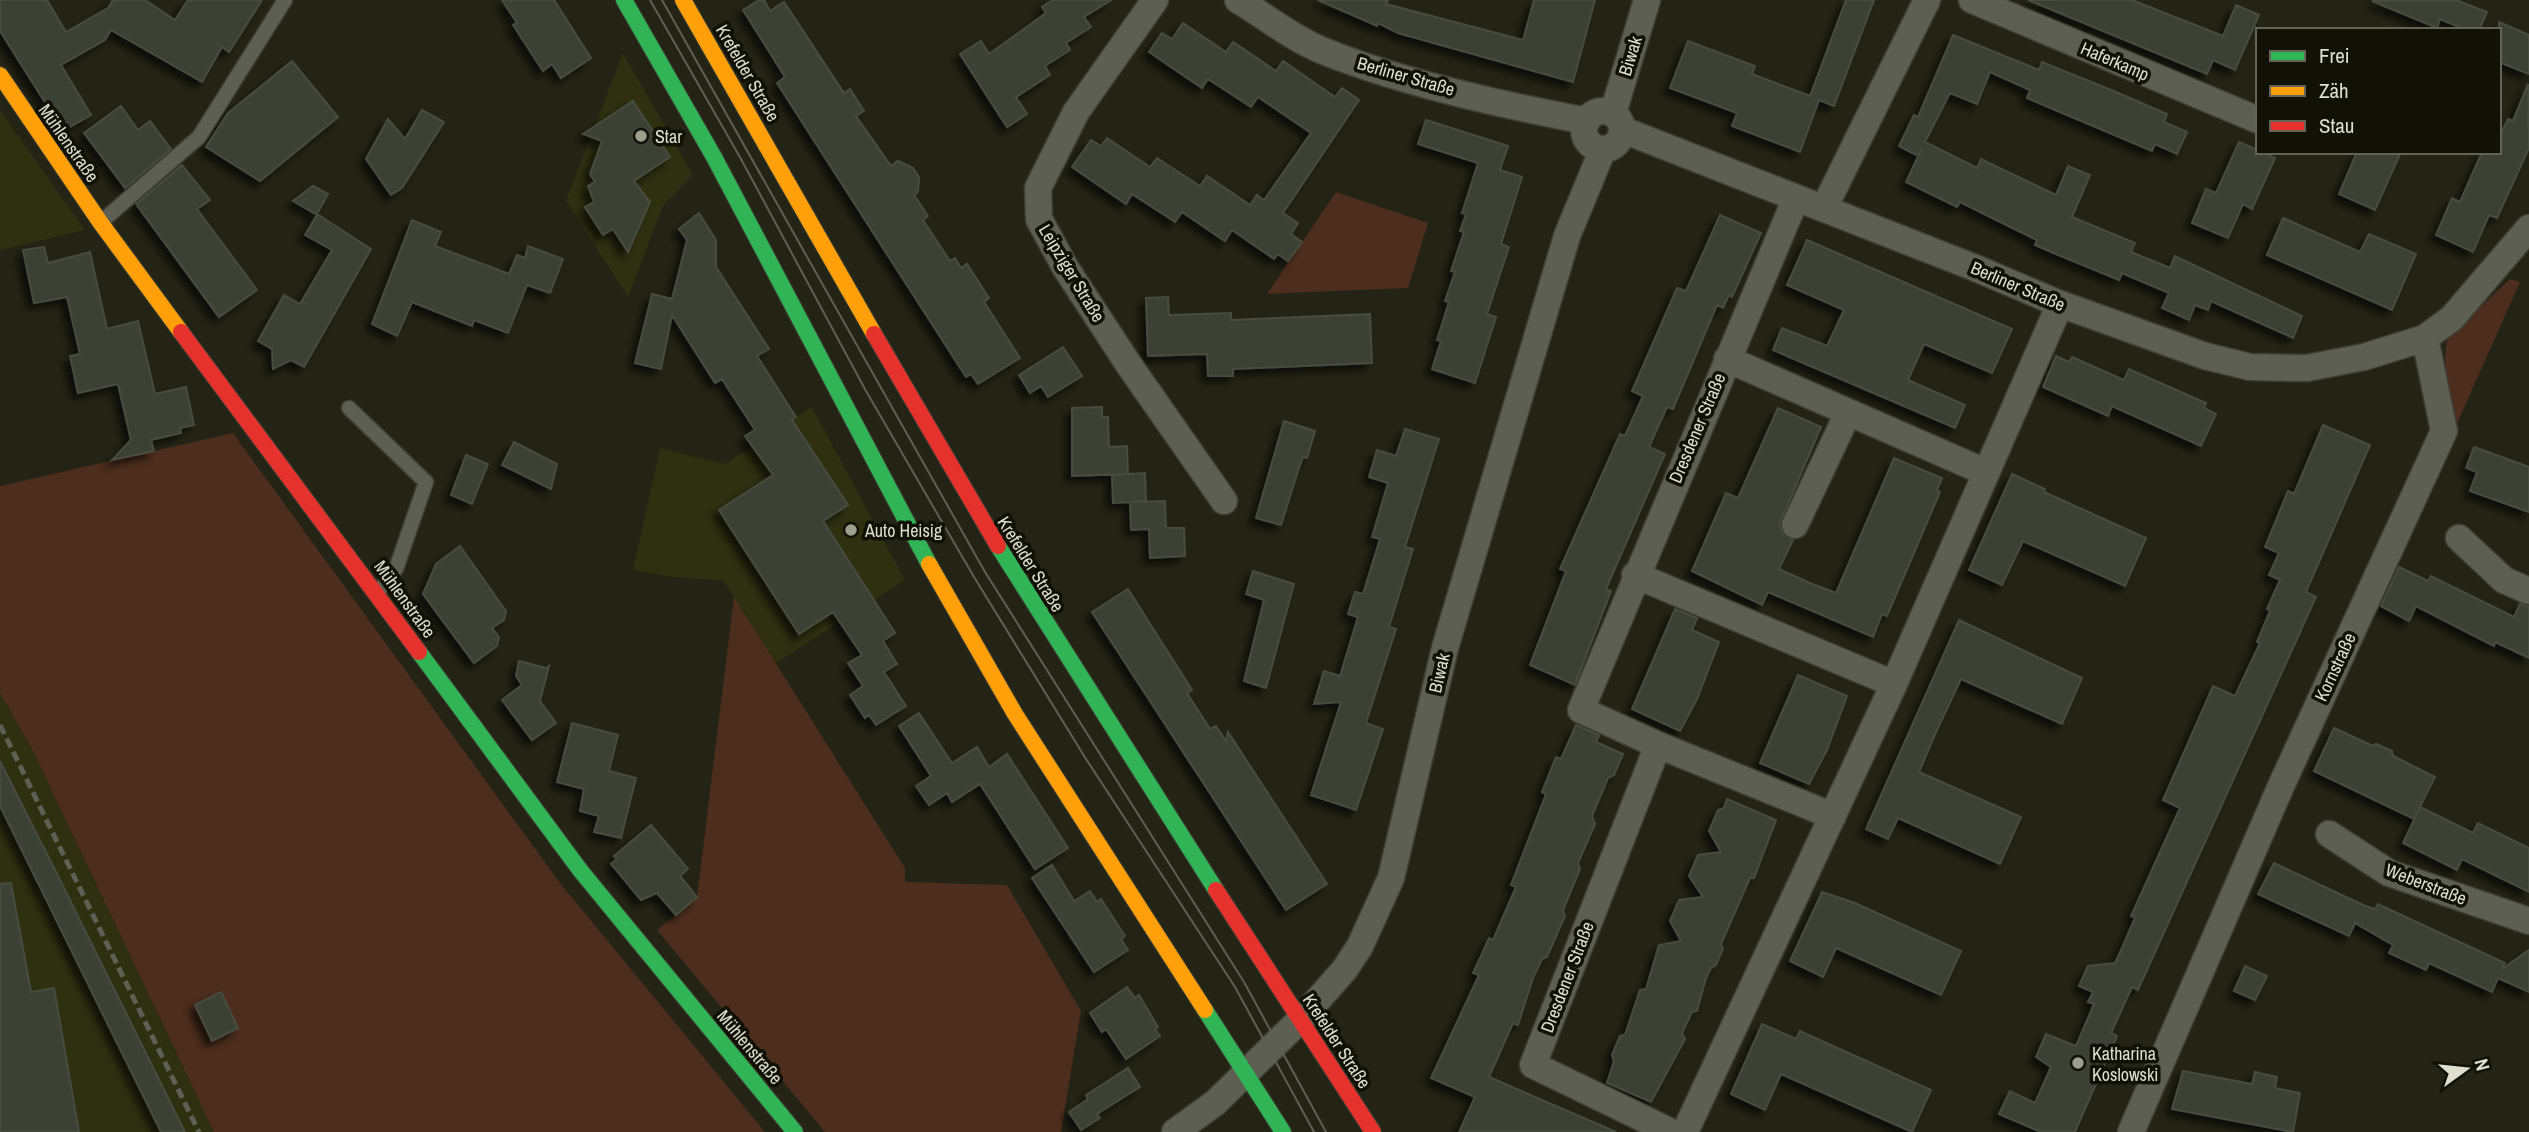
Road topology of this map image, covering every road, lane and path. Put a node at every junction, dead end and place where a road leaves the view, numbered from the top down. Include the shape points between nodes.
1 (285, 0) edge
2 (624, 0) edge
3 (683, 0) edge
4 (1155, 0) edge
5 (1238, 0) edge
6 (1647, 0) edge
7 (1927, 0) edge
8 (1972, 0) edge
9 (0, 75) edge
10 (2256, 119) edge
11 (1587, 121) junction
12 (1618, 121) junction
13 (1603, 149) junction
14 (1796, 198) junction
15 (1824, 208) junction
16 (100, 222) junction
17 (2529, 228) edge
18 (2060, 304) junction
19 (2425, 338) junction
20 (1727, 359) junction
21 (349, 408) dead end
22 (1848, 413) junction
23 (1985, 472) junction
24 (1224, 501) dead end
25 (1795, 525) dead end
26 (2459, 538) dead end
27 (1635, 575) junction
28 (2529, 591) edge
29 (377, 593) junction
30 (1894, 684) junction
31 (1658, 745) junction
32 (1833, 816) junction
33 (2329, 834) dead end
34 (2529, 921) edge
35 (1301, 1019) junction
36 (1245, 1072) junction
37 (795, 1132) edge
38 (1175, 1132) edge
39 (1283, 1132) edge
40 (1373, 1132) edge
41 (1671, 1132) edge
42 (1685, 1132) edge
43 (2131, 1132) edge

1 - 16 lane via 199,136
2 - 36 main road via 714,157 942,590
3 - 35 main road, Krefelder Straße via 962,488 1080,680
4 - 24 street, Leipziger Straße via 1076,112 1038,188 1039,219 1129,366
5 - 11 street, Berliner Straße via 1319,49 1397,75
6 - 12 street, Biwak
7 - 15 street
8 - 10 street, Haferkamp
9 - 16 main road, Mühlenstraße
11 - 12 street via 1597,112
11 - 13 street via 1587,139
12 - 13 street via 1619,141
12 - 14 street, Berliner Straße
13 - 35 street, Biwak via 1567,236 1445,648 1391,878 1360,947
14 - 15 street, Berliner Straße
14 - 20 street, Dresdener Straße
15 - 18 street, Berliner Straße
16 - 29 main road, Mühlenstraße
17 - 19 street via 2452,318
18 - 19 street, Berliner Straße via 2205,356 2250,367 2307,368
18 - 23 street
19 - 43 street, Kornstraße via 2444,431 2281,786
20 - 22 street, Dresdener Straße
20 - 27 street, Dresdener Straße
21 - 29 lane via 426,482 396,569
22 - 23 street, Dresdener Straße
22 - 25 street
23 - 30 street
26 - 28 street via 2504,580
27 - 30 street
27 - 31 street, Dresdener Straße via 1581,710
29 - 37 main road, Mühlenstraße via 580,870
30 - 32 street
31 - 32 street, Dresdener Straße
31 - 41 street, Dresdener Straße via 1533,1065
32 - 42 street
33 - 34 street, Weberstraße via 2389,873
35 - 36 street, Biwak
35 - 40 main road, Krefelder Straße
36 - 38 street, Biwak via 1215,1103
36 - 39 main road

